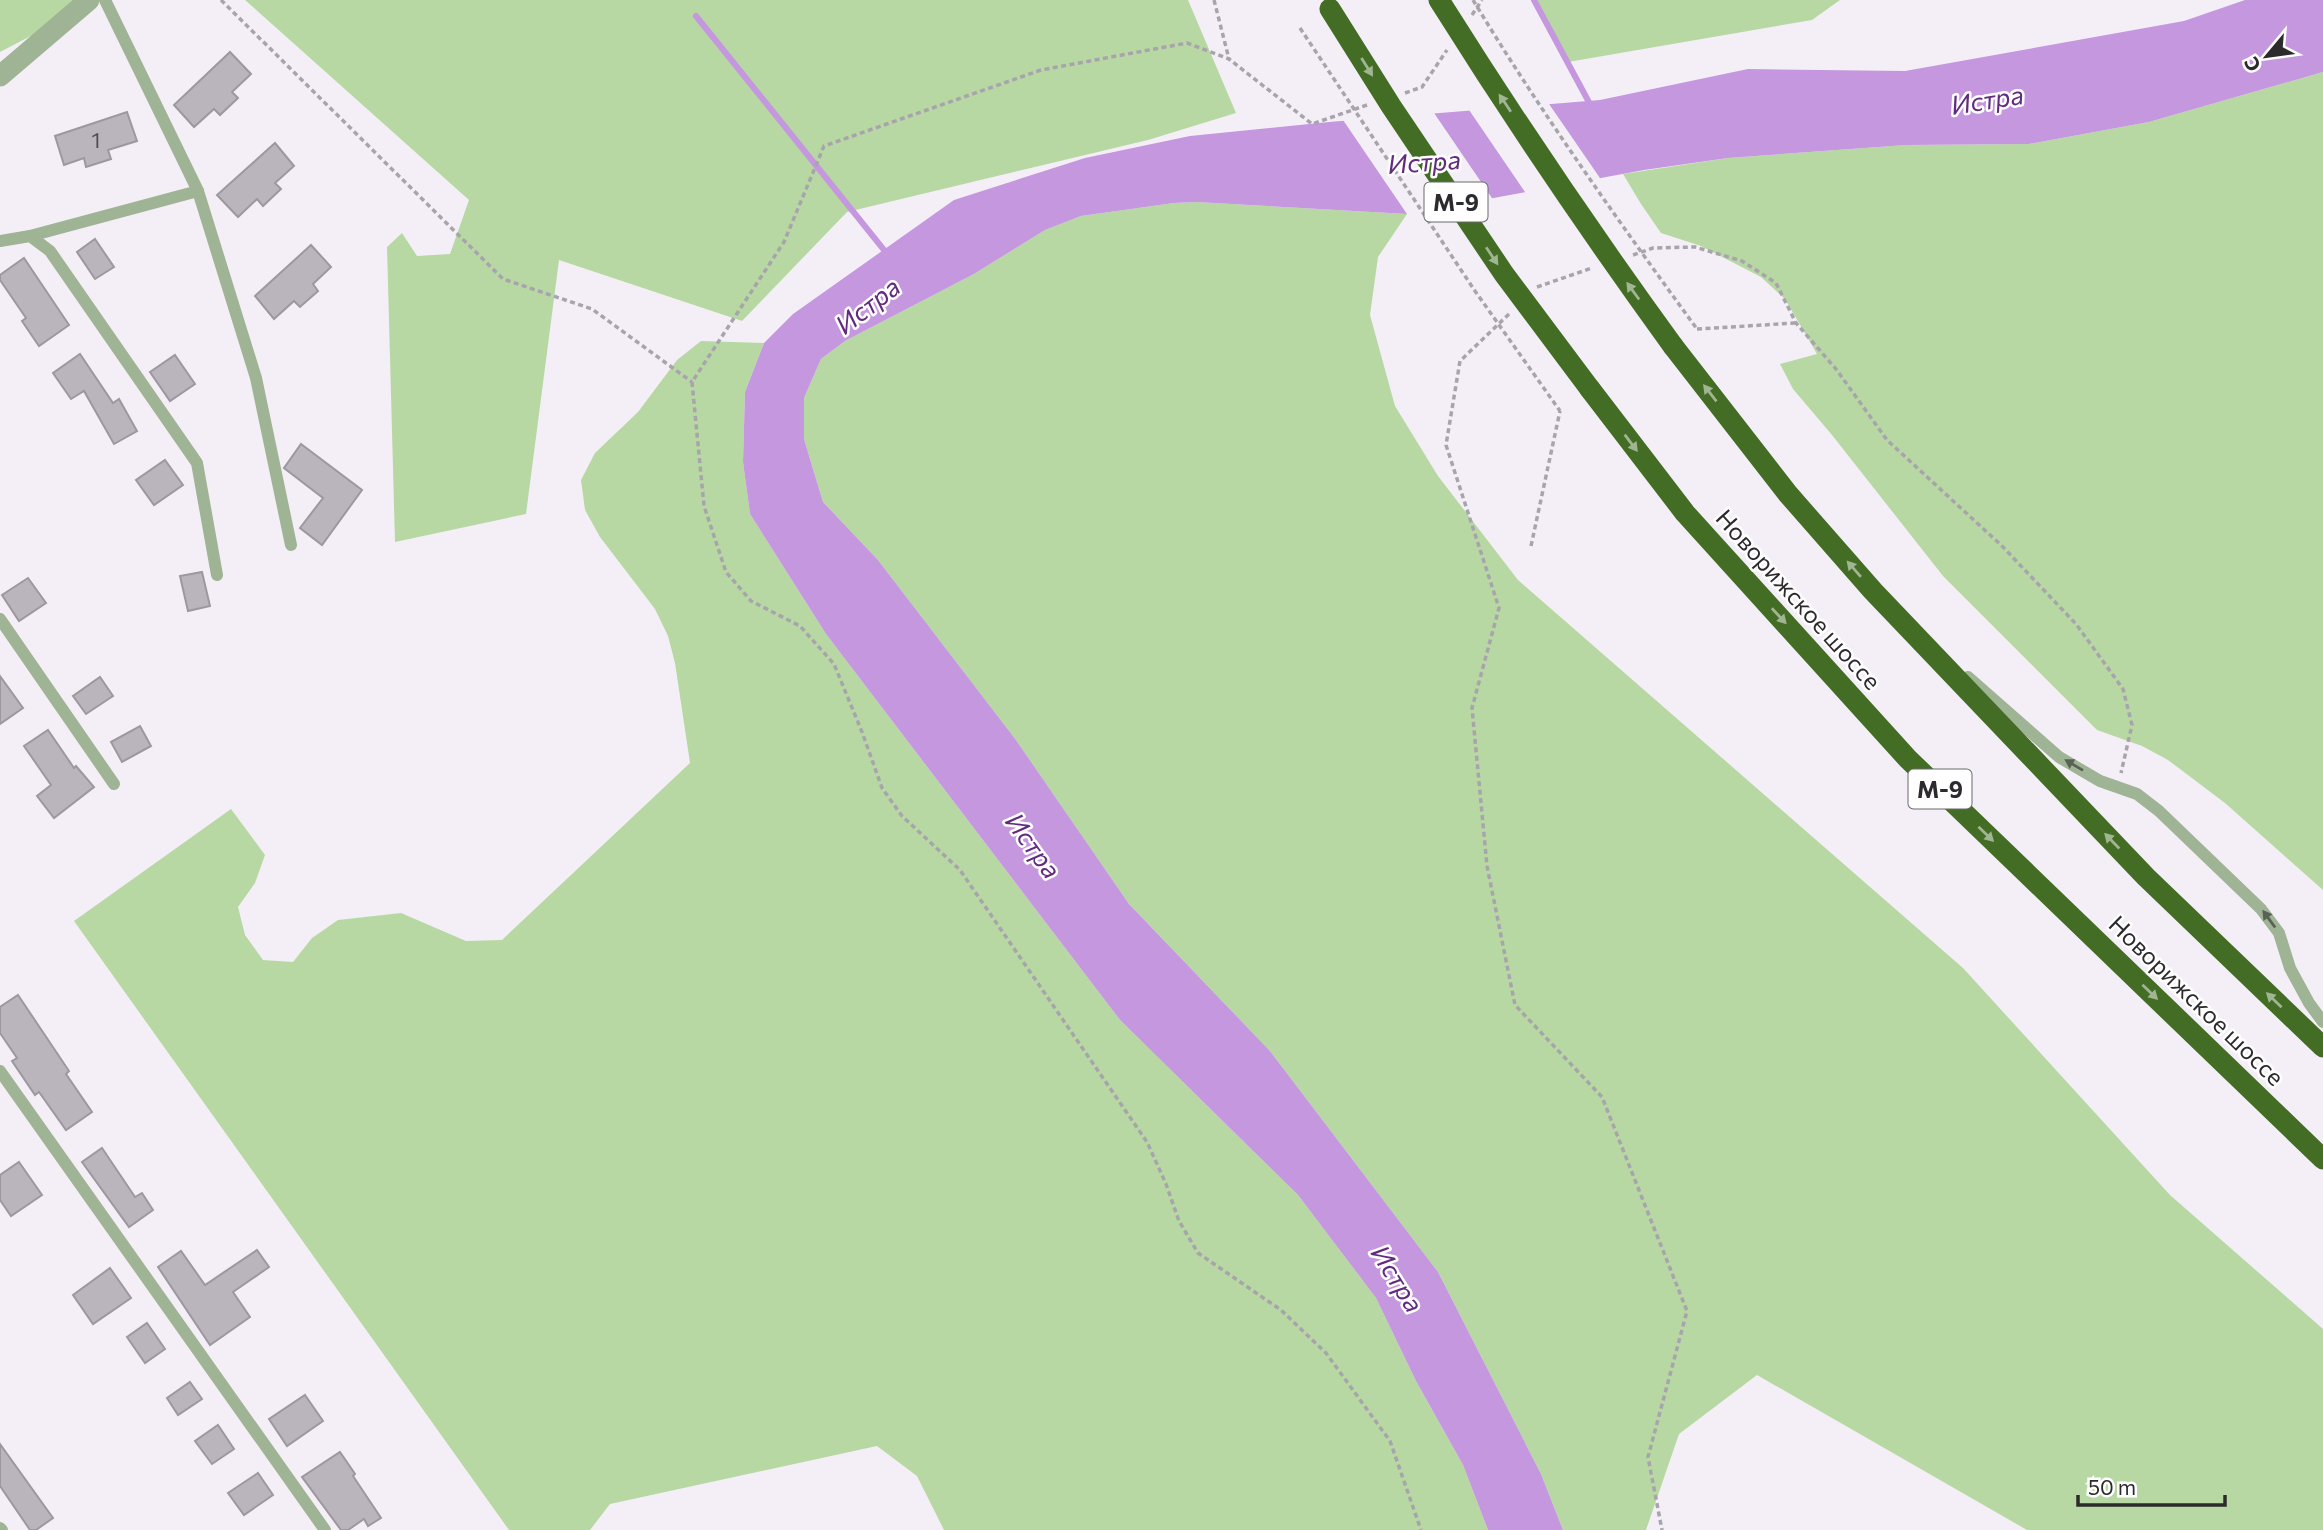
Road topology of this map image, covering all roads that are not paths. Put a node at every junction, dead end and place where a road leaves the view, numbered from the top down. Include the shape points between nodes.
1 (89, 0) edge
2 (105, 0) edge
3 (1439, 0) edge
4 (1327, 5) edge
5 (0, 76) edge
6 (198, 191) junction
7 (30, 236) junction
8 (0, 241) edge
9 (291, 545) dead end
10 (217, 575) dead end
11 (1872, 591) junction
12 (0, 619) edge
13 (114, 784) dead end
14 (2323, 1022) edge
15 (2323, 1047) edge
16 (0, 1071) edge
17 (2323, 1159) edge
18 (325, 1530) edge

1 - 5 street
2 - 6 lane
11 -> 3 highway, bridge via 1788,494 1673,346 1592,235
4 -> 17 highway, Новорижское шоссе / М-9, bridge via 1504,274 1685,513 1908,758
6 - 7 lane
6 - 9 lane via 256,378
7 - 8 lane
7 - 10 lane via 50,251 197,463
14 -> 11 lane via 2290,968 2279,933 2261,909 2159,811 2137,794 2100,781 2059,757
15 -> 11 highway via 2146,877
12 - 13 lane
16 - 18 lane

